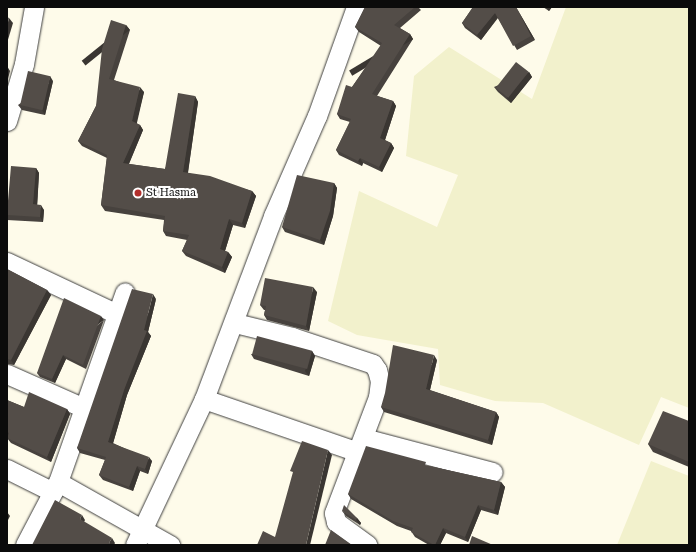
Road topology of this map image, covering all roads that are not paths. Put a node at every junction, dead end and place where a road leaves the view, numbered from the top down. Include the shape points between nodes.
1 (34, 7) edge
2 (356, 7) edge
3 (7, 121) edge
4 (7, 262) edge
5 (125, 292) dead end
6 (117, 314) junction
7 (235, 323) junction
8 (7, 374) edge
9 (204, 399) junction
10 (84, 408) junction
11 (361, 445) junction
12 (7, 469) edge
13 (493, 472) dead end
14 (55, 487) junction
15 (144, 528) junction
16 (26, 545) edge
17 (135, 545) edge
18 (170, 545) edge
19 (368, 545) edge

1 - 3 street via 22,70
2 - 7 street via 317,116 273,216
4 - 6 street
5 - 6 street
6 - 10 street
7 - 9 street
7 - 11 street via 292,337 373,364 380,381 378,398
8 - 10 street
9 - 11 street
9 - 15 street
10 - 14 street
11 - 13 street
11 - 19 street via 337,503 334,517 340,525
12 - 14 street
14 - 15 street
14 - 16 street
15 - 17 street
15 - 18 street

